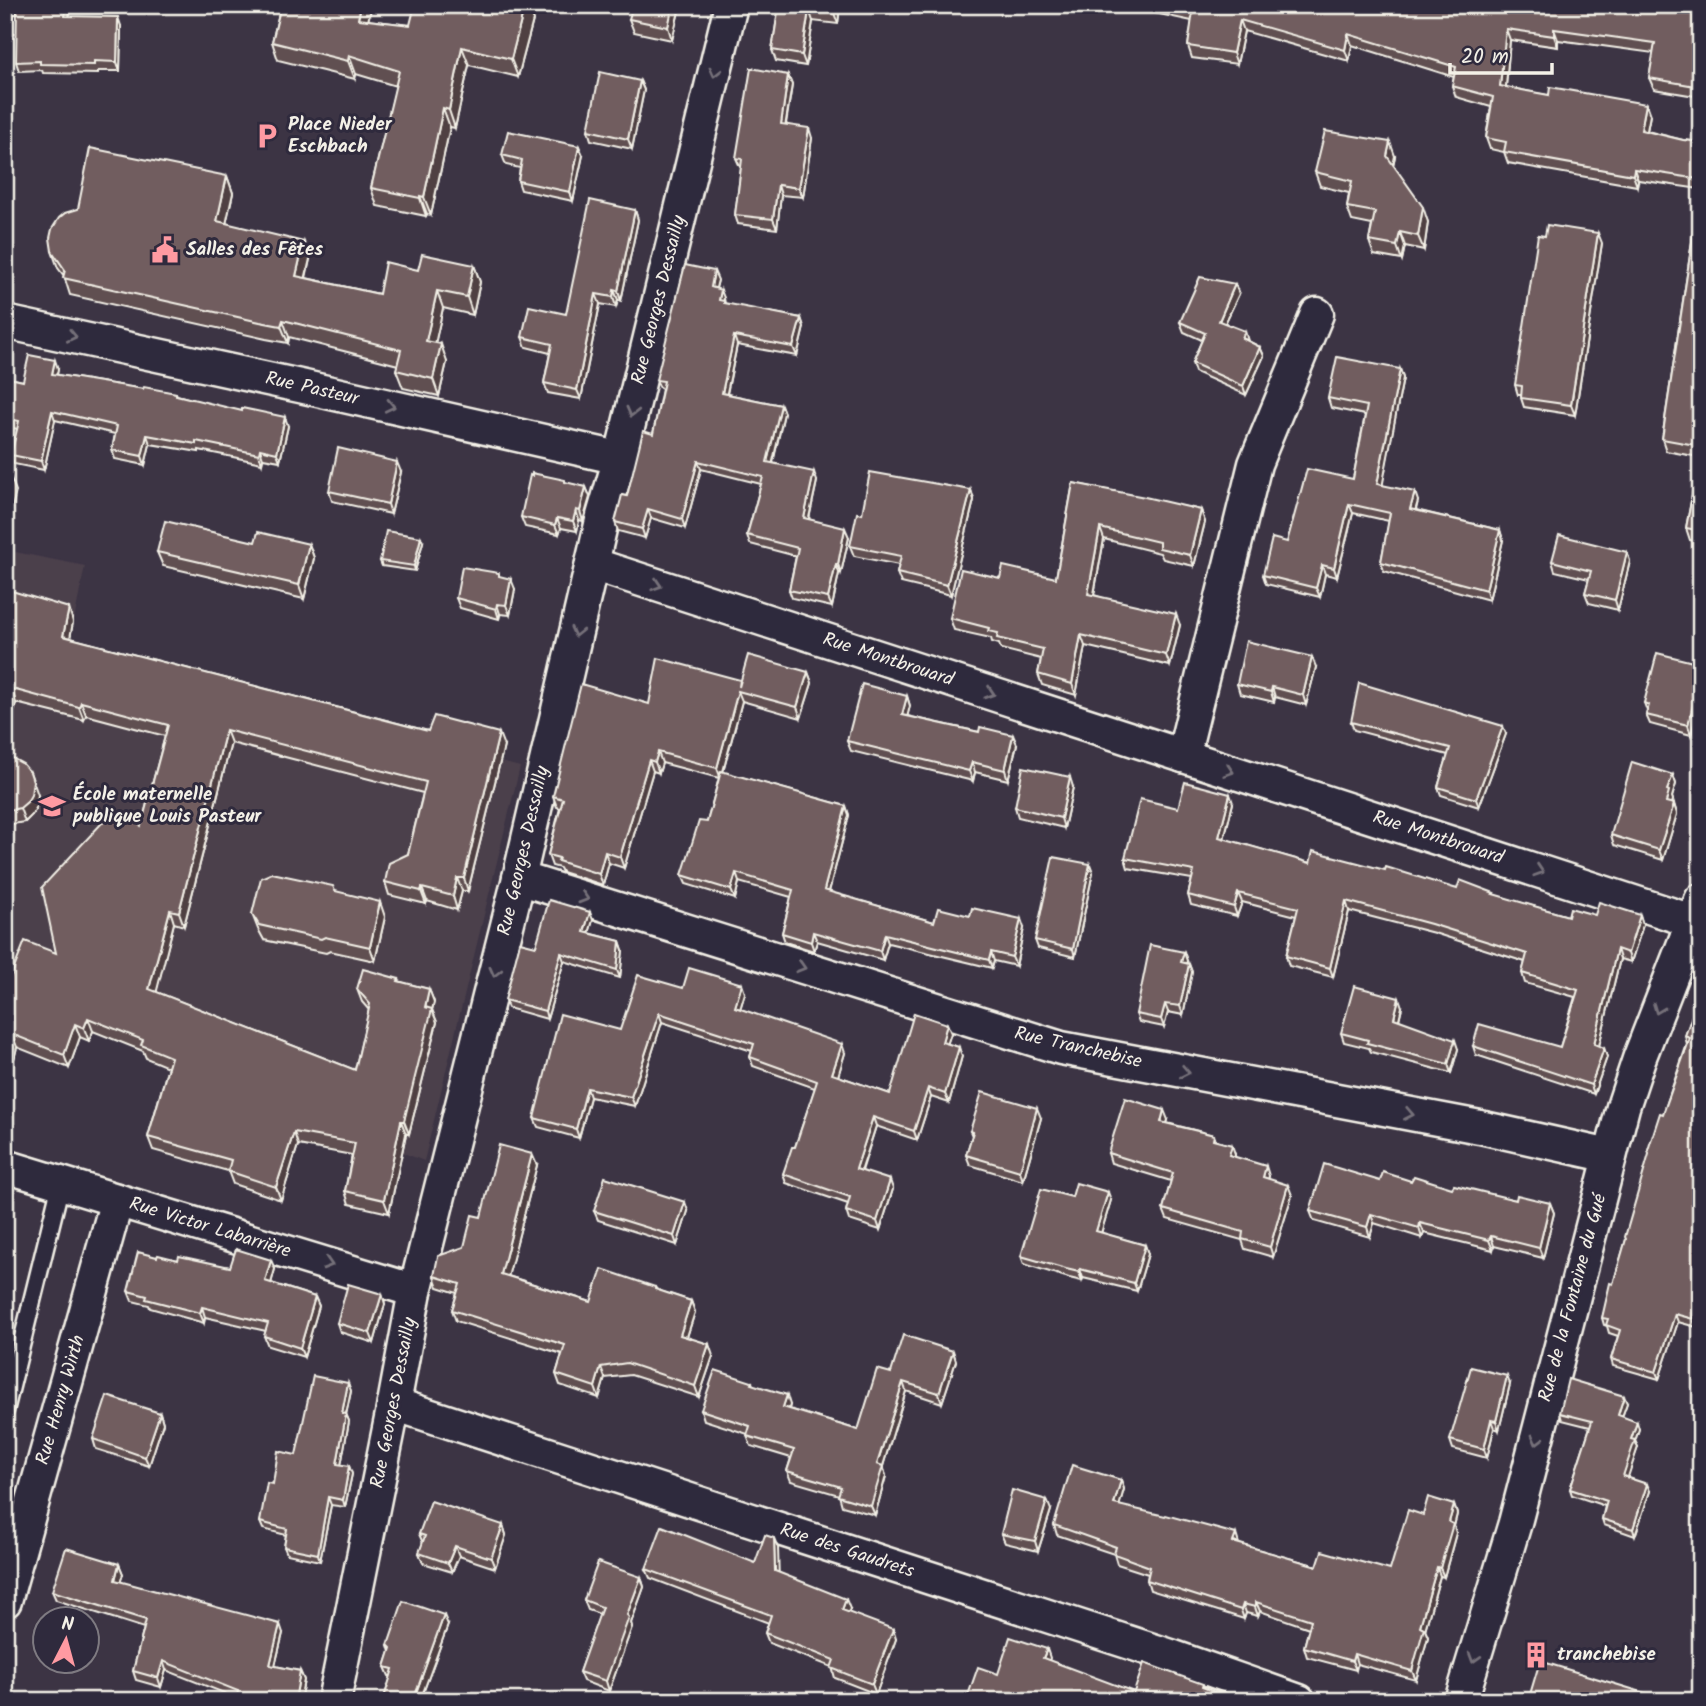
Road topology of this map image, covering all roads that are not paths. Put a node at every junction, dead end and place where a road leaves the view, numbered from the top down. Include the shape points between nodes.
1 (731, 5) edge
2 (1317, 314) dead end
3 (5, 322) edge
4 (619, 458) junction
5 (592, 564) junction
6 (1184, 756) junction
7 (519, 878) junction
8 (1696, 910) edge
9 (1688, 969) edge
10 (1610, 1156) junction
11 (5, 1166) edge
12 (61, 1183) junction
13 (117, 1199) junction
14 (415, 1291) junction
15 (394, 1404) junction
16 (5, 1411) edge
17 (5, 1601) edge
18 (334, 1701) edge
19 (1299, 1701) edge
20 (1461, 1701) edge

1 -> 4 street, Rue Georges Dessailly
2 - 6 street via 1255,464
3 -> 4 street, Rue Pasteur
4 - 5 street, Rue Georges Dessailly
5 -> 6 street, Rue Montbrouard
5 -> 7 street, Rue Georges Dessailly
6 -> 8 street, Rue Montbrouard
7 -> 10 street, Rue Tranchebise via 1061,1048
7 -> 14 street, Rue Georges Dessailly
8 - 9 street, Rue de la Fontaine du Gué
9 -> 10 street, Rue de la Fontaine du Gué via 1639,1059
10 -> 20 street, Rue de la Fontaine du Gué via 1515,1523
11 - 12 street, Rue Victor Labarrière
12 - 13 street, Rue Victor Labarrière
12 - 16 lane
13 -> 14 street, Rue Victor Labarrière
13 - 17 street, Rue Henry Wirth
14 - 15 street, Rue Georges Dessailly
15 - 18 street, Rue Georges Dessailly
15 - 19 street, Rue des Gaudrets

